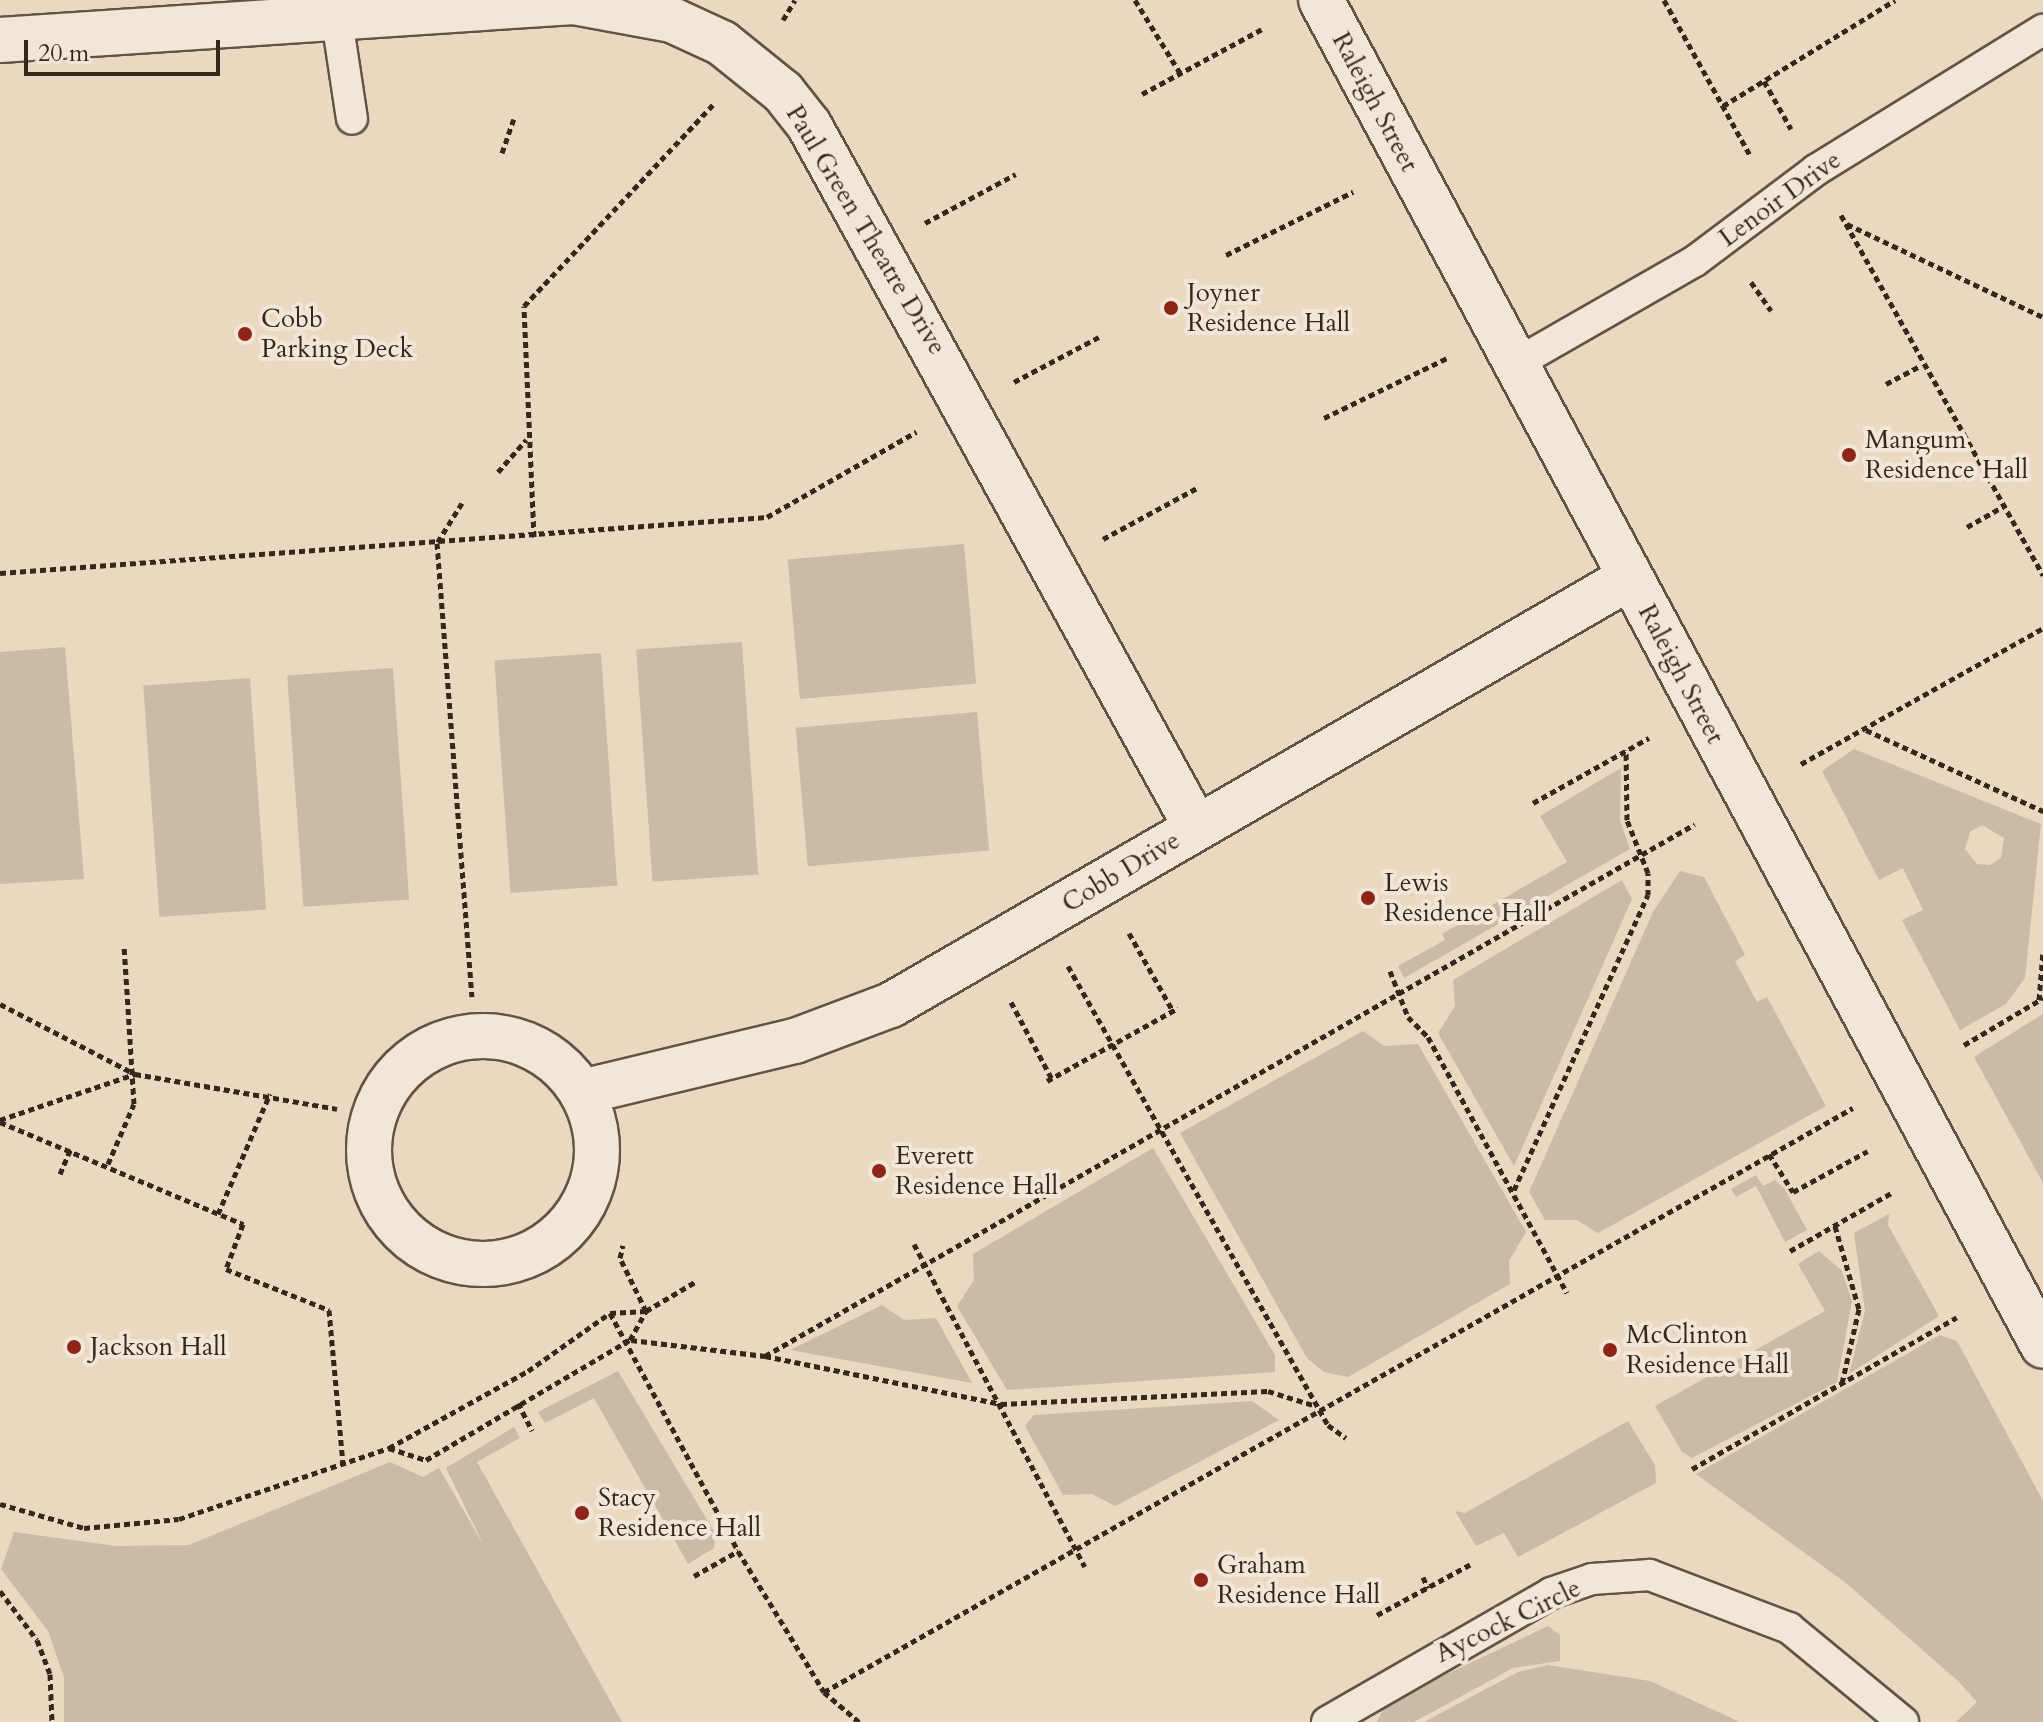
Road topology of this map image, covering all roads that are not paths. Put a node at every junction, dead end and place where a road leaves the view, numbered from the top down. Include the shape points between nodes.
1 (1321, 0) edge
2 (334, 7) edge
3 (2043, 30) edge
4 (0, 40) edge
5 (352, 119) dead end
6 (1515, 364) junction
7 (1629, 578) junction
8 (1196, 827) junction
9 (582, 1092) junction
10 (2043, 1346) edge
11 (1327, 1722) edge
12 (1903, 1722) edge

1 - 6 street, Raleigh Street
2 - 4 street, Paul Green Theatre Drive
2 - 5 lane
2 - 8 street, Paul Green Theatre Drive via 510,2 628,8 672,20 751,63 809,125 967,403
3 - 6 lane, Lenoir Drive via 1816,170 1695,261
6 - 7 street, Raleigh Street
7 - 8 street, Cobb Drive
7 - 10 street, Raleigh Street
8 - 9 street, Cobb Drive via 891,1005 795,1041
9 - 9 street via 537,1048 475,1036 440,1044 386,1089 368,1158 376,1193 395,1225 423,1248 456,1262 528,1257 582,1211 594,1181 599,1151
11 - 12 lane, Aycock Circle via 1344,1706 1551,1593 1592,1579 1650,1575 1789,1628

